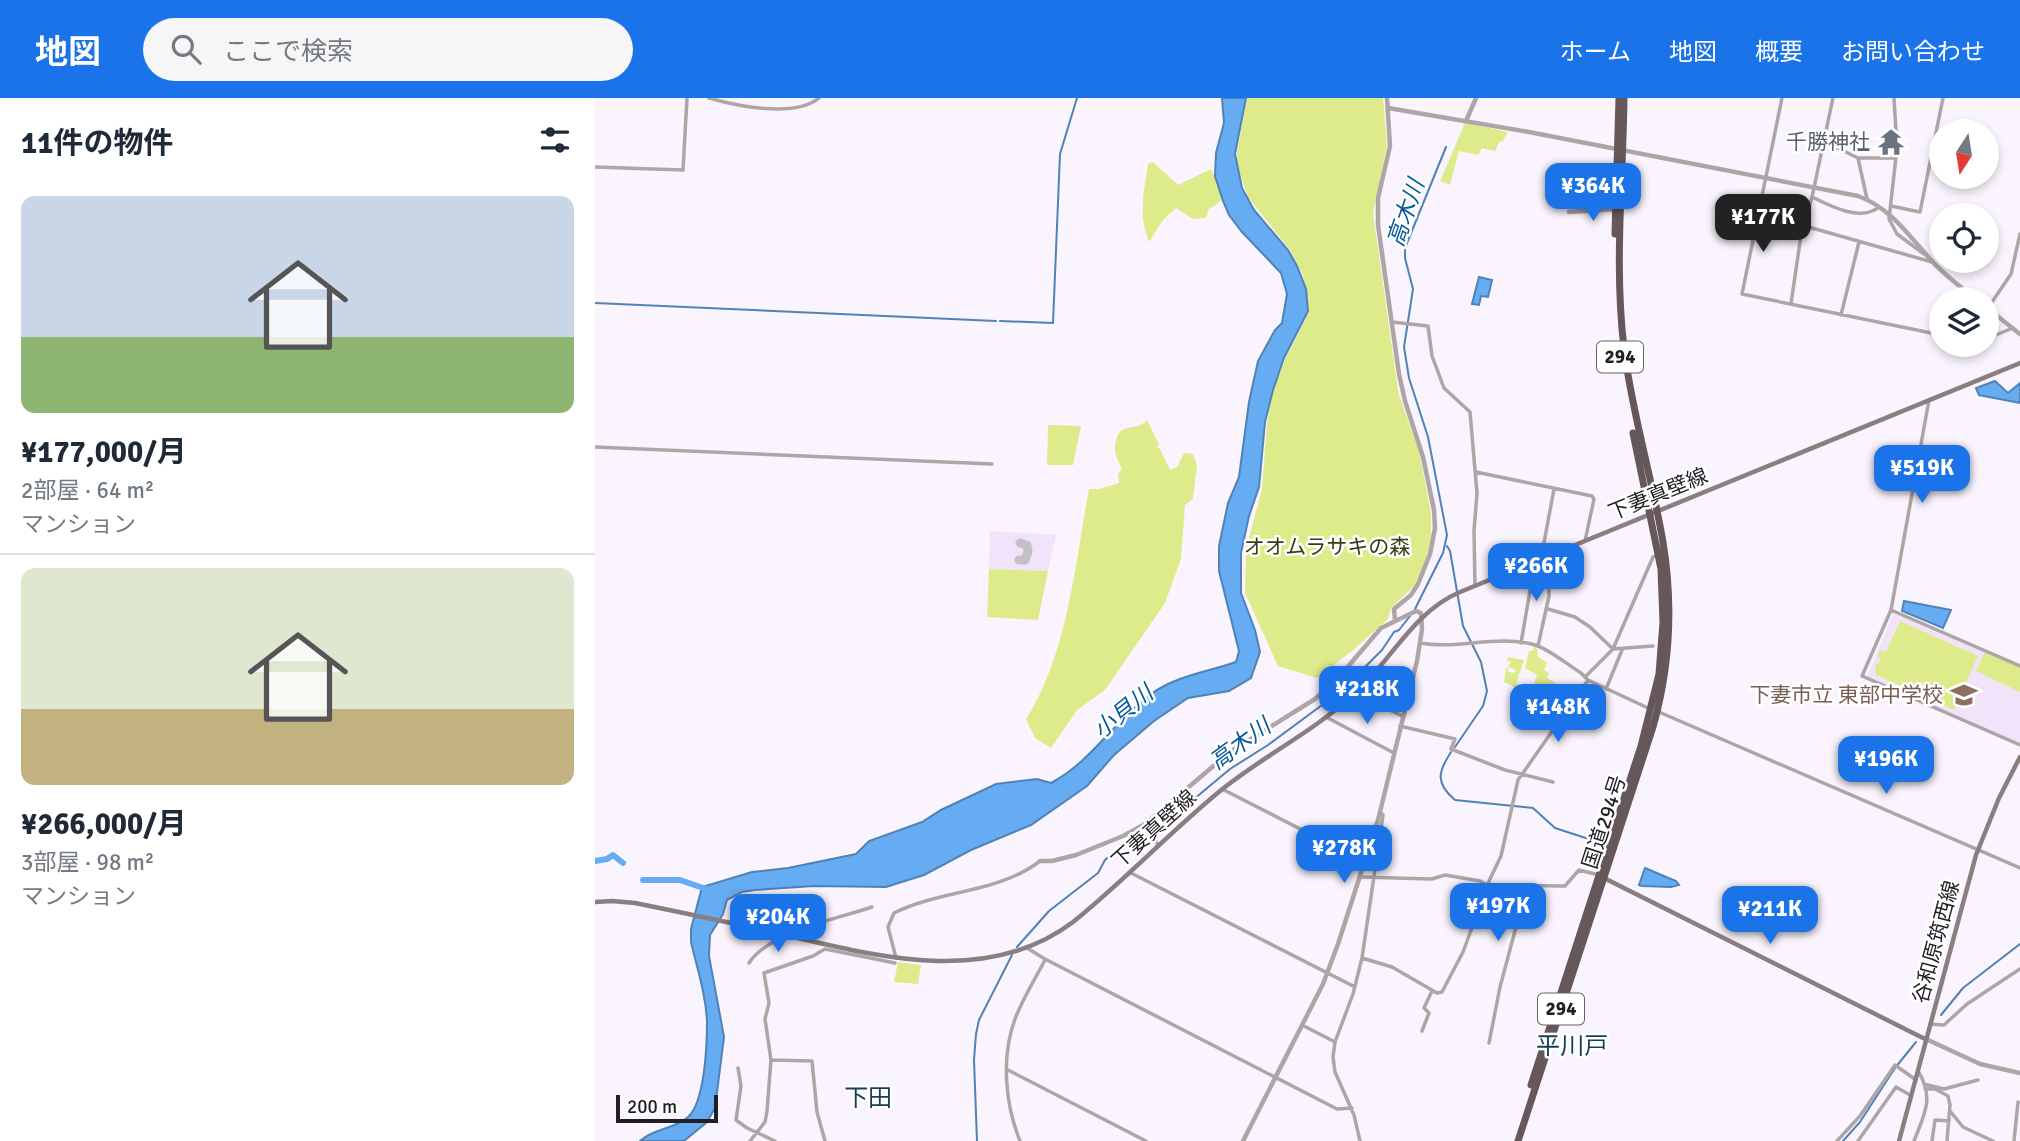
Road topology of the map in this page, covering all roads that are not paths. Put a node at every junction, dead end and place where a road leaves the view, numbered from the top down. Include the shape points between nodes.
1 (687, 98) edge
2 (709, 98) edge
3 (819, 98) edge
4 (1387, 98) edge
5 (1476, 98) edge
6 (1622, 98) edge
7 (1783, 98) edge
8 (1833, 98) edge
9 (1894, 98) edge
10 (1943, 98) edge
11 (1388, 108) junction
12 (1465, 120) junction
13 (1824, 141) junction
14 (1620, 150) junction
15 (1859, 158) junction
16 (1895, 158) junction
17 (595, 167) edge
18 (1766, 177) junction
19 (1814, 187) junction
20 (1812, 197) junction
21 (1867, 199) junction
22 (1880, 206) junction
23 (1891, 206) junction
24 (1616, 209) junction
25 (1569, 212) dead end
26 (1890, 214) junction
27 (1805, 226) junction
28 (2020, 234) edge
29 (1859, 241) junction
30 (1926, 254) junction
31 (1929, 258) edge
32 (1929, 261) edge
33 (1945, 273) edge
34 (1962, 287) edge
35 (1999, 291) edge
36 (1791, 304) junction
37 (1842, 315) junction
38 (1999, 317) edge
39 (1392, 323) junction
40 (2013, 328) junction
41 (1929, 333) edge
42 (1999, 334) edge
43 (2020, 334) edge
44 (2020, 363) edge
45 (1929, 400) junction
46 (595, 447) edge
47 (992, 464) dead end
48 (1476, 472) junction
49 (1555, 489) junction
50 (1653, 513) junction
51 (1585, 541) junction
52 (1659, 555) junction
53 (1545, 558) junction
54 (1529, 564) junction
55 (1475, 586) junction
56 (1548, 609) junction
57 (1891, 610) junction
58 (1422, 616) junction
59 (1395, 620) junction
60 (1420, 643) junction
61 (1521, 643) junction
62 (1538, 646) junction
63 (1653, 646) dead end
64 (1613, 649) junction
65 (1622, 650) junction
66 (2020, 666) edge
67 (1371, 678) junction
68 (1587, 678) junction
69 (1398, 688) junction
70 (1606, 689) junction
71 (1409, 692) junction
72 (1654, 710) junction
73 (1402, 716) junction
74 (1326, 717) junction
75 (1400, 726) junction
76 (2020, 745) edge
77 (1394, 753) junction
78 (2020, 757) edge
79 (1522, 775) junction
80 (1553, 782) dead end
81 (1222, 789) junction
82 (1380, 812) junction
83 (1145, 824) junction
84 (1157, 844) junction
85 (1978, 850) junction
86 (1040, 861) joint
87 (1365, 862) junction
88 (2020, 868) edge
89 (1129, 872) junction
90 (1360, 877) junction
91 (1602, 877) junction
92 (1375, 878) junction
93 (1487, 885) junction
94 (1527, 886) junction
95 (595, 902) edge
96 (872, 907) dead end
97 (783, 935) junction
98 (1026, 948) junction
99 (1362, 958) junction
100 (1045, 959) junction
101 (896, 960) junction
102 (749, 963) dead end
103 (2020, 969) edge
104 (1327, 972) junction
105 (1355, 987) junction
106 (1432, 991) junction
107 (1930, 1024) junction
108 (1301, 1025) junction
109 (1422, 1031) dead end
110 (1925, 1039) junction
111 (1335, 1042) junction
112 (1489, 1043) dead end
113 (771, 1060) junction
114 (738, 1068) dead end
115 (1007, 1070) junction
116 (1919, 1071) junction
117 (2020, 1073) edge
118 (1275, 1077) junction
119 (1916, 1080) junction
120 (1978, 1080) dead end
121 (1925, 1087) junction
122 (1910, 1096) junction
123 (2018, 1102) edge
124 (1352, 1108) junction
125 (1950, 1111) junction
126 (1949, 1121) junction
127 (2018, 1131) edge
128 (756, 1132) junction
129 (750, 1141) edge
130 (775, 1141) edge
131 (825, 1141) edge
132 (1020, 1141) edge
133 (1146, 1141) edge
134 (1243, 1141) edge
135 (1360, 1141) edge
136 (1515, 1141) edge
137 (1837, 1141) edge
138 (1858, 1141) edge
139 (1899, 1141) edge
140 (1914, 1141) edge
141 (1932, 1141) edge
142 (1947, 1141) edge
143 (1993, 1141) edge
144 (2014, 1141) edge

1 - 17 street via 683,170
2 - 3 street via 747,108 783,109 806,106
4 - 11 street
5 - 12 street
6 - 14 highway, 294
6 - 14 highway, 294
7 - 18 street
8 - 13 street
9 - 16 street
10 - 23 street via 1920,212
11 - 12 street
11 - 39 street via 1389,153 1377,212
12 - 14 street
13 - 15 street
13 - 19 street
14 - 18 street
14 - 24 highway, 294
14 - 50 highway, 国道294号 / 294 via 1621,318
15 - 16 street
15 - 21 street
16 - 23 street
18 - 19 street
18 - 36 street via 1742,293
19 - 20 street
19 - 21 street
20 - 22 street via 1853,213 1876,211
20 - 27 street
21 - 22 street
22 - 26 street
23 - 26 street
24 - 25 street
24 - 50 highway, 294 via 1619,346 1631,426
26 - 30 street
26 - 30 street via 1897,234
27 - 29 street
27 - 36 street
28 - 35 street via 2011,274
29 - 32 street
29 - 37 street
30 - 31 street
33 - 34 street
36 - 37 street
37 - 41 street
38 - 40 street
39 - 48 street via 1429,326 1432,356 1444,388 1470,412
39 - 59 street via 1399,374 1423,457 1435,528 1426,566 1413,592 1394,609
40 - 42 street
40 - 43 street
44 - 45 main road, 下妻真壁線
45 - 50 main road, 下妻真壁線
45 - 57 street
46 - 47 street
48 - 49 street
48 - 55 street
49 - 51 street via 1593,497
49 - 53 street via 1543,547
50 - 51 main road, 下妻真壁線
50 - 52 highway, 国道294号 / 294
50 - 72 highway, 国道294号 / 294 via 1666,568 1668,608 1665,668
51 - 53 main road, 下妻真壁線
52 - 64 street via 1653,557
52 - 72 highway, 国道294号 / 294 via 1663,645
53 - 54 main road, 下妻真壁線
53 - 56 street
54 - 55 main road, 下妻真壁線
54 - 61 street via 1532,579
55 - 58 main road, 下妻真壁線
56 - 62 street
56 - 64 street via 1575,617
57 - 66 street
57 - 76 street via 1862,676
58 - 59 street via 1413,612
58 - 60 street
58 - 67 main road, 下妻真壁線
59 - 83 street via 1377,632 1315,699 1230,752
60 - 61 street
60 - 71 street
61 - 62 street
62 - 68 street
63 - 65 street
64 - 65 street
64 - 68 street
65 - 70 street
67 - 69 street
67 - 74 main road, 下妻真壁線
68 - 70 street
68 - 79 street
69 - 71 street
69 - 73 street via 1388,709
70 - 72 street
71 - 73 street
72 - 85 street
72 - 91 highway, 国道294号 / 294
73 - 75 street
74 - 77 street
74 - 81 main road, 下妻真壁線
75 - 77 street
75 - 79 street via 1455,739 1453,749
77 - 82 street
78 - 85 main road, 谷和原筑西線
79 - 80 street
79 - 93 street via 1501,856
81 - 84 main road, 下妻真壁線
81 - 87 street
82 - 87 street
82 - 92 street
83 - 84 street
83 - 86 street via 1076,855
84 - 89 main road, 下妻真壁線
85 - 88 street
85 - 107 main road, 谷和原筑西線
86 - 101 street via 1009,879 894,913 888,927
87 - 90 street
89 - 98 main road, 下妻真壁線 via 1066,928
89 - 104 street
90 - 92 street
90 - 104 street
91 - 94 street via 1579,870 1562,887
91 - 110 main road
91 - 136 highway, 国道294号 / 294
92 - 93 street via 1445,875
92 - 99 street
93 - 94 street
93 - 106 street via 1456,967 1442,992
94 - 112 street
95 - 97 main road, 下妻真壁線 via 617,901
96 - 97 street
97 - 101 main road, 下妻真壁線
97 - 102 street via 759,949
98 - 100 street
98 - 101 main road, 下妻真壁線 via 974,960
99 - 105 street
99 - 106 street via 1392,967
100 - 115 street via 1016,1017
100 - 118 street
101 - 113 street via 825,949 764,972
103 - 107 street via 1944,1025
104 - 105 street
104 - 108 street
105 - 111 street
106 - 109 street
107 - 110 main road, 谷和原筑西線
108 - 111 street
108 - 118 street
110 - 116 main road, 谷和原筑西線
110 - 117 street via 1980,1064
111 - 124 street via 1335,1072
113 - 128 street via 766,1120
113 - 131 street via 812,1061
114 - 128 street via 741,1086 736,1118
115 - 132 street
115 - 133 street
116 - 119 main road, 谷和原筑西線
116 - 121 street
118 - 124 street via 1337,1109
118 - 134 street
119 - 122 main road, 谷和原筑西線
119 - 137 street via 1895,1065
120 - 121 street via 1944,1089
121 - 125 street via 1945,1093
121 - 140 street via 1926,1110
122 - 138 street via 1896,1087
122 - 139 main road, 谷和原筑西線
123 - 127 street
124 - 135 street
125 - 126 street
125 - 143 street via 1963,1127
126 - 141 street via 1935,1120
126 - 142 street
127 - 144 street
128 - 129 street
128 - 130 street

